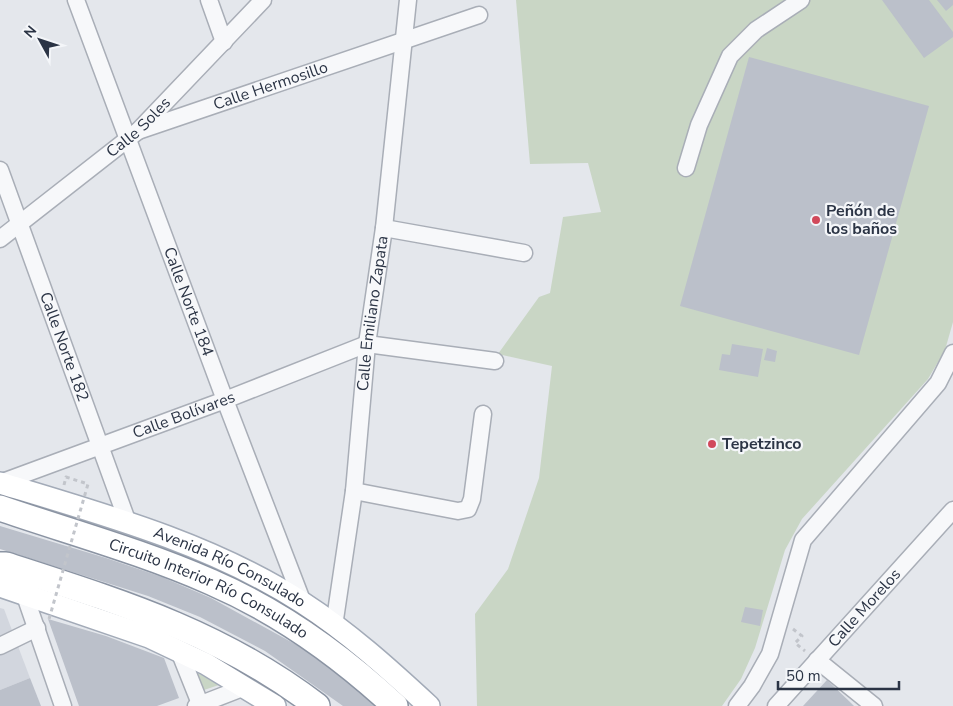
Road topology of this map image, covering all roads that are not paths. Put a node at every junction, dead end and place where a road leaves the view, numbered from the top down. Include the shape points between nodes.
1 (76, 0) edge
2 (209, 0) edge
3 (263, 0) edge
4 (408, 0) edge
5 (801, 0) edge
6 (479, 15) dead end
7 (224, 42) junction
8 (403, 42) junction
9 (132, 135) junction
10 (686, 168) dead end
11 (0, 170) edge
12 (20, 224) junction
13 (384, 228) junction
14 (0, 239) edge
15 (524, 253) dead end
16 (367, 344) junction
17 (953, 353) edge
18 (495, 361) dead end
19 (225, 400) junction
20 (483, 414) dead end
21 (100, 446) junction
22 (0, 483) edge
23 (354, 492) junction
24 (0, 508) edge
25 (953, 510) edge
26 (128, 523) junction
27 (0, 565) edge
28 (0, 586) edge
29 (24, 593) junction
30 (303, 603) junction
31 (43, 624) junction
32 (334, 626) junction
33 (0, 646) edge
34 (180, 651) junction
35 (817, 660) junction
36 (245, 687) junction
37 (199, 705) edge
38 (63, 706) edge
39 (275, 706) edge
40 (317, 706) edge
41 (395, 706) edge
42 (429, 706) edge
43 (737, 706) edge
44 (776, 706) edge
45 (874, 706) edge

1 - 9 street, Calle Norte 184
2 - 7 street
3 - 7 street, Calle Soles
4 - 8 street, Calle Emiliano Zapata
5 - 10 street via 756,30 730,56 699,125
6 - 8 street, Calle Hermosillo
7 - 9 street, Calle Soles
8 - 9 street, Calle Hermosillo
8 - 13 street, Calle Emiliano Zapata
9 - 12 street, Calle Soles
9 - 19 street, Calle Norte 184
11 - 12 street, Calle Norte 182
12 - 14 street, Calle Soles
12 - 21 street, Calle Norte 182
13 - 15 street
13 - 16 street, Calle Emiliano Zapata
16 - 18 street
16 - 19 street, Calle Bolívares
16 - 23 street, Calle Emiliano Zapata
17 - 43 street via 938,383 803,540 770,654
19 - 21 street, Calle Bolívares
19 - 30 street, Calle Norte 184
20 - 23 street via 472,499 468,508 458,511
21 - 22 street, Calle Bolívares
21 - 26 street, Calle Norte 182
22 - 26 main road, Avenida Río Consulado
23 - 32 street, Calle Emiliano Zapata
24 - 41 highway, Circuito Interior Río Consulado via 168,564 213,583 304,634
25 - 35 street, Calle Morelos
26 - 30 main road, Avenida Río Consulado via 228,562
27 - 40 highway via 113,600 186,627 250,660
28 - 29 main road
29 - 31 street
29 - 34 main road via 124,627
30 - 32 main road, Avenida Río Consulado
31 - 33 street
31 - 38 street
32 - 42 main road, Avenida Río Consulado via 376,658
34 - 36 main road
34 - 37 street
35 - 44 street, Calle Morelos
35 - 45 street
36 - 37 street
36 - 39 main road

